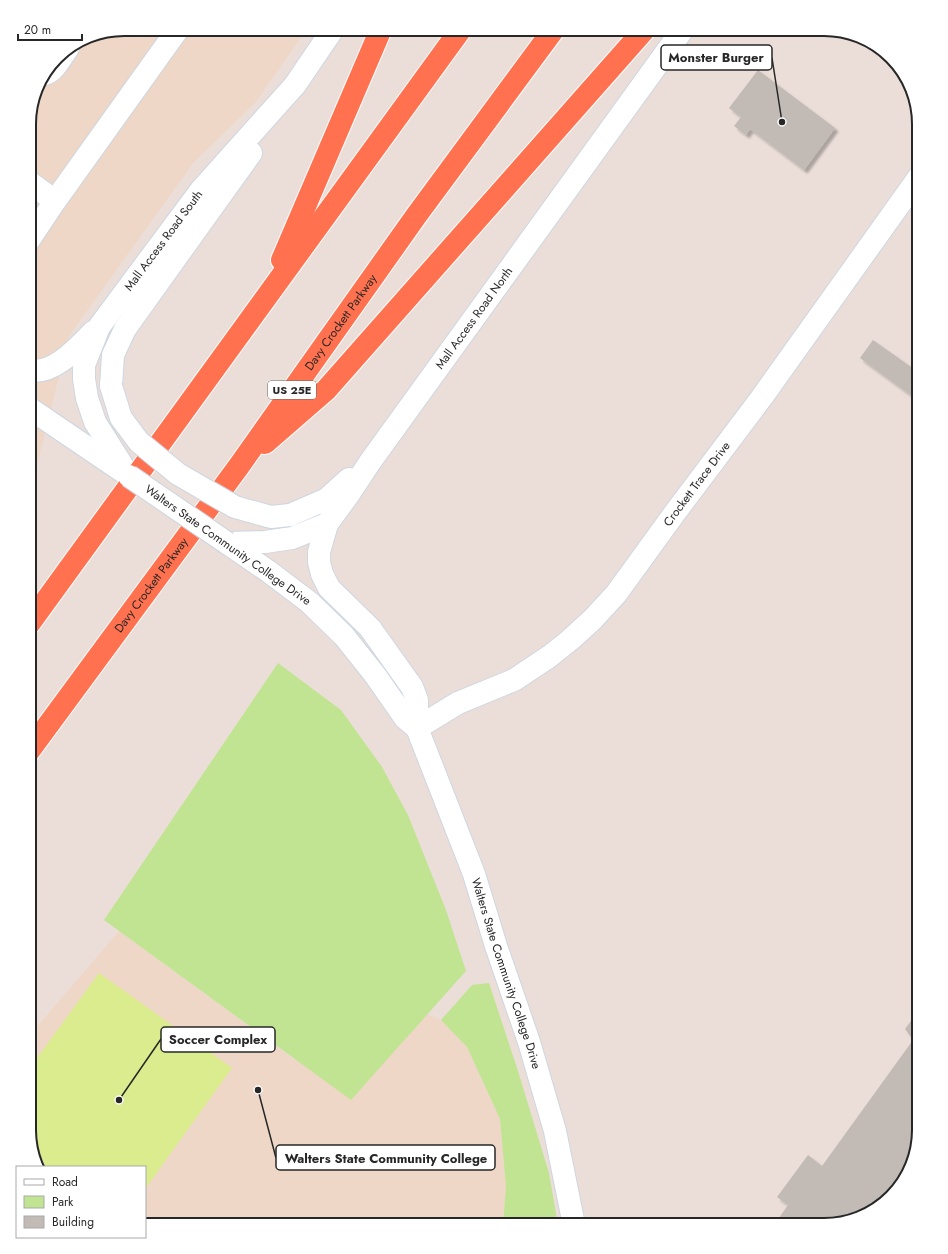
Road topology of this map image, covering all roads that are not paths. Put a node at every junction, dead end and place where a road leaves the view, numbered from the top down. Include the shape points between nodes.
1 (173, 36) edge
2 (328, 36) edge
3 (378, 36) edge
4 (456, 36) edge
5 (549, 36) edge
6 (639, 36) edge
7 (678, 36) edge
8 (295, 85) junction
9 (36, 187) edge
10 (912, 187) edge
11 (55, 201) junction
12 (36, 230) edge
13 (267, 296) junction
14 (99, 327) junction
15 (36, 370) edge
16 (36, 413) edge
17 (370, 462) junction
18 (239, 466) junction
19 (129, 476) junction
20 (327, 524) junction
21 (227, 543) junction
22 (36, 614) edge
23 (417, 728) junction
24 (36, 742) edge
25 (573, 1218) edge

1 - 11 street
2 - 8 street, Mall Access Road South
3 - 13 highway
4 - 13 highway
5 - 18 highway, Davy Crockett Parkway / US 25E via 416,216
6 - 18 highway via 326,390
7 - 17 street, Mall Access Road North
8 - 14 street, Mall Access Road South via 200,190
8 - 17 street, bridge via 125,329 113,355 111,386 121,418 138,442 178,474 235,508 271,517 290,515 328,499
9 - 11 street
10 - 23 street, Crockett Trace Drive via 762,397 616,594 592,620 550,656 514,680 458,703
11 - 12 street
13 - 22 highway
14 - 15 street via 70,354 48,369
14 - 19 street, Mall Access Road South via 84,365 87,398 95,422
16 - 19 street, Walters State Community College Drive
17 - 20 street, Mall Access Road North
18 - 24 highway, Davy Crockett Parkway / US 25E
19 - 21 street, Walters State Community College Drive, bridge
20 - 21 street via 292,538
20 - 23 street, Walters State Community College Drive via 319,552 322,574 329,588 370,628 412,686 417,700
21 - 23 street, Walters State Community College Drive via 309,602 344,636 405,718
23 - 25 street, Walters State Community College Drive via 474,874 529,1042 555,1131

